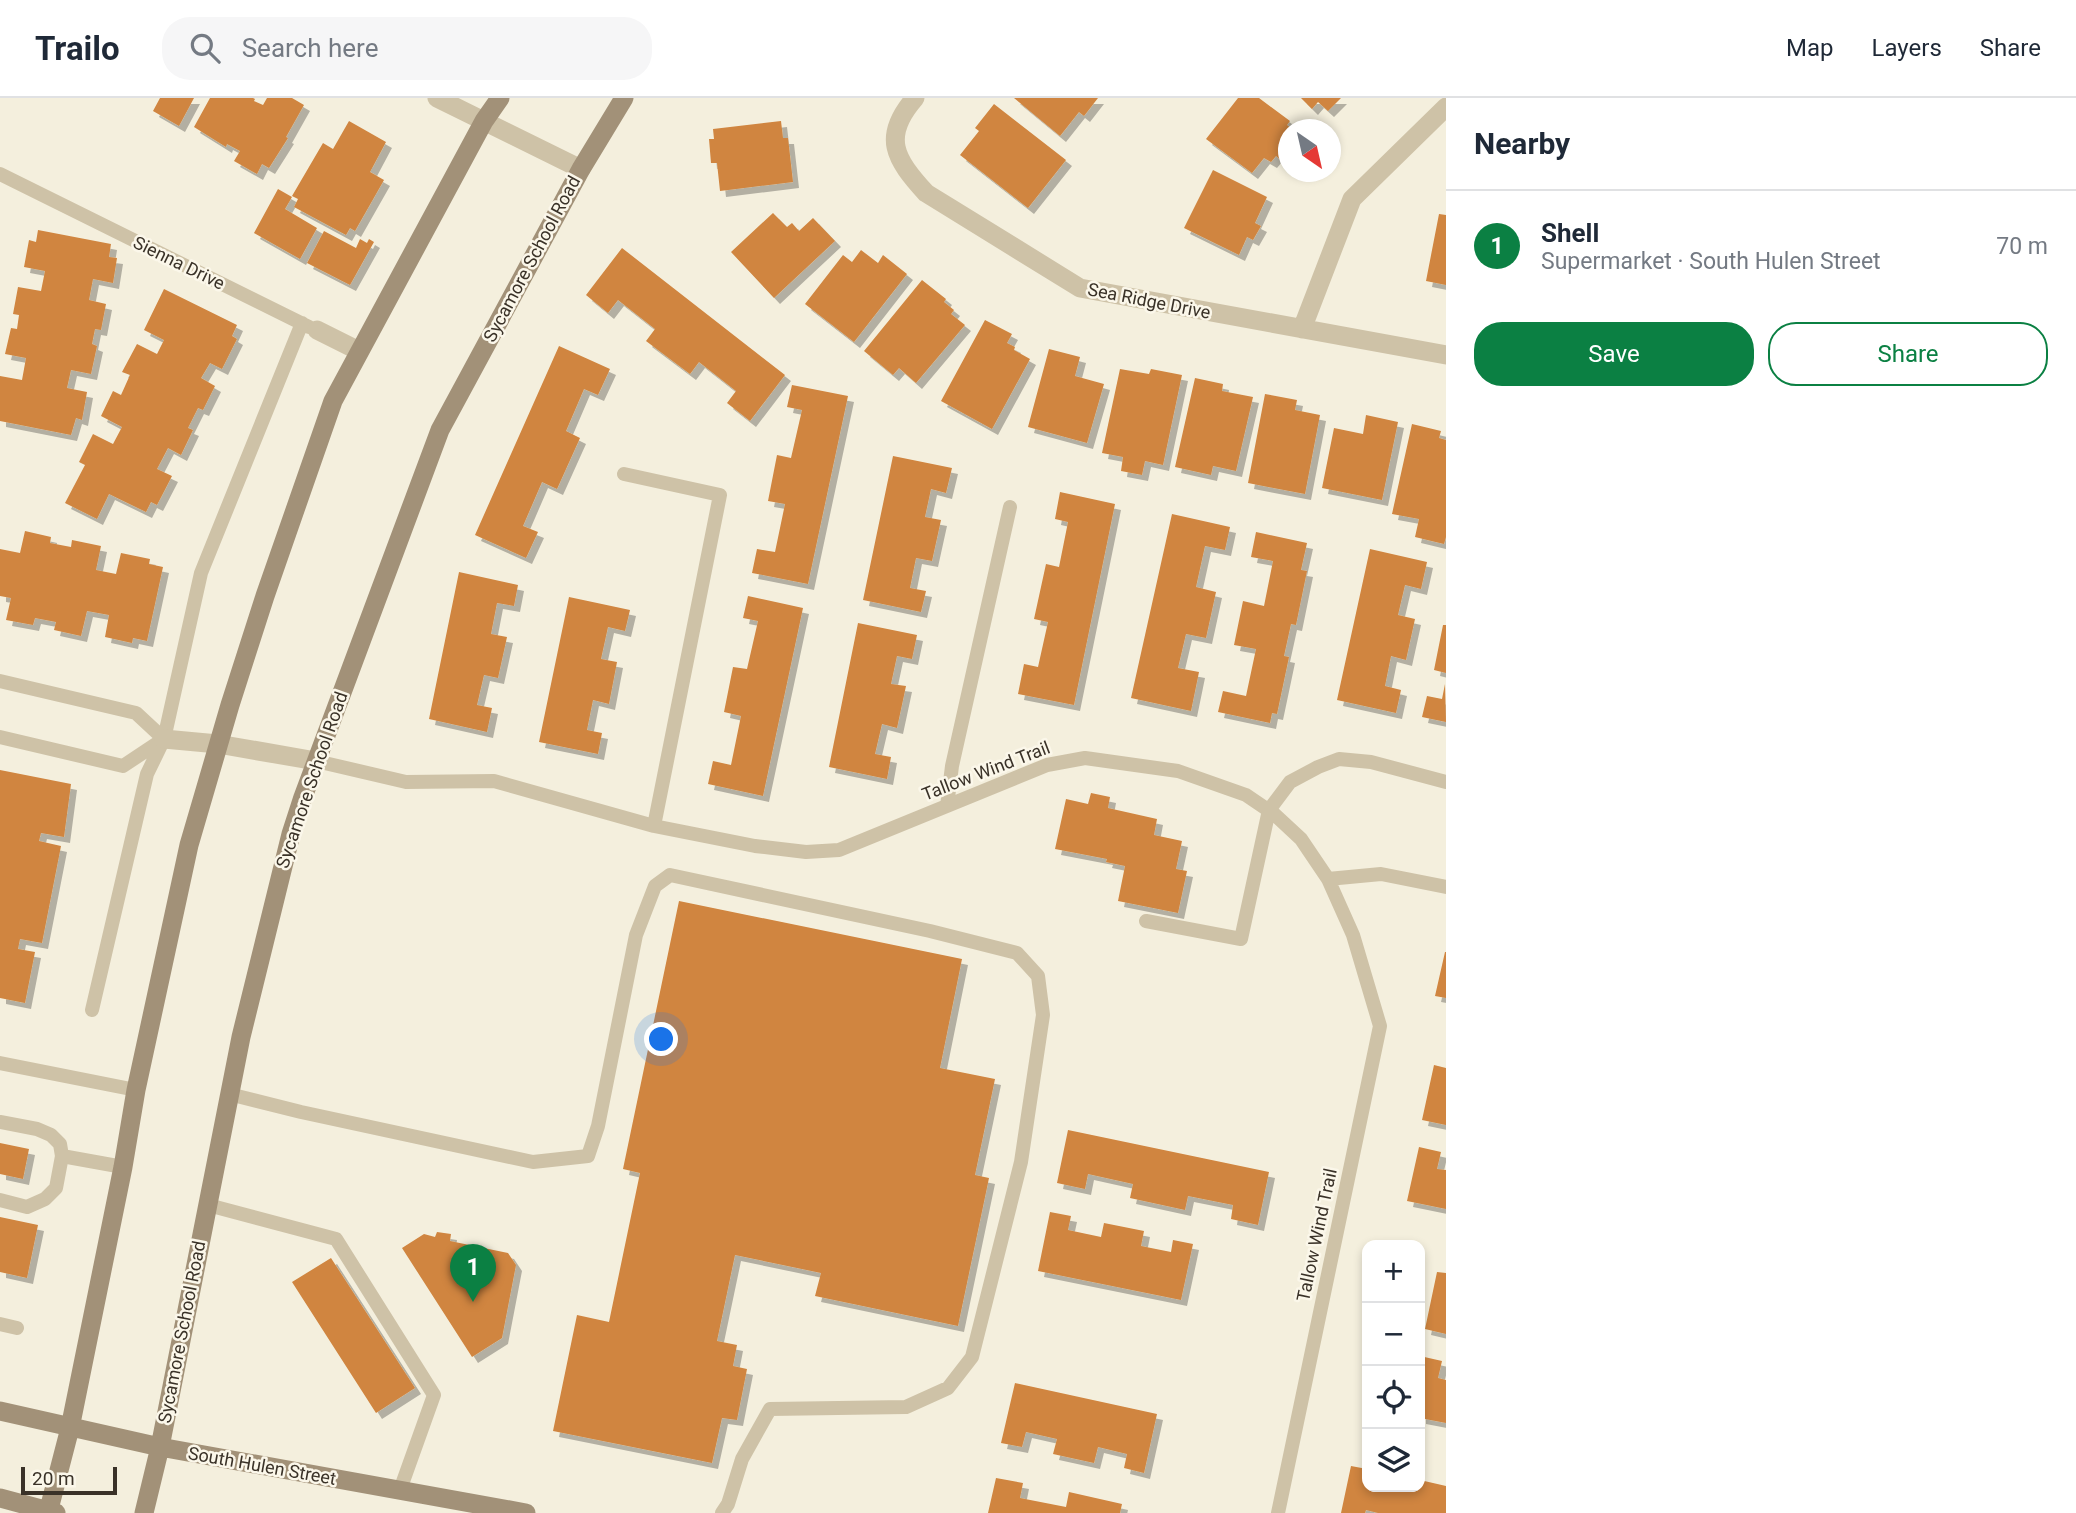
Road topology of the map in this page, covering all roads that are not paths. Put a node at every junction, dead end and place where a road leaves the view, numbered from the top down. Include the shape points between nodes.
1 (437, 98) edge
2 (500, 98) edge
3 (624, 98) edge
4 (915, 98) edge
5 (1446, 107) edge
6 (484, 121) junction
7 (581, 169) junction
8 (0, 174) edge
9 (309, 327) junction
10 (1302, 329) junction
11 (359, 351) junction
12 (1446, 355) edge
13 (624, 474) dead end
14 (1010, 507) dead end
15 (0, 681) edge
16 (0, 737) edge
17 (164, 739) junction
18 (218, 744) junction
19 (316, 761) junction
20 (1446, 782) edge
21 (947, 806) junction
22 (1269, 810) junction
23 (654, 826) junction
24 (1328, 878) junction
25 (1446, 887) edge
26 (1146, 921) dead end
27 (92, 1010) dead end
28 (0, 1063) edge
29 (136, 1090) junction
30 (229, 1094) junction
31 (0, 1122) edge
32 (62, 1156) junction
33 (123, 1167) junction
34 (0, 1200) edge
35 (208, 1205) junction
36 (0, 1324) edge
37 (17, 1328) dead end
38 (0, 1411) edge
39 (70, 1428) junction
40 (160, 1447) junction
41 (400, 1490) junction
42 (0, 1498) edge
43 (51, 1513) edge
44 (144, 1513) edge
45 (526, 1513) edge
46 (722, 1513) edge
47 (1278, 1513) edge

1 - 6 street
2 - 6 main road
3 - 7 main road, Sycamore School Road
4 - 10 street, Sea Ridge Drive via 901,113 895,132 907,172 926,193 1080,288
5 - 10 street via 1352,199
6 - 7 street
6 - 11 main road
7 - 19 main road, Sycamore School Road via 440,430
8 - 9 lane, Sienna Drive
9 - 11 street, Sienna Drive
9 - 17 lane via 201,573
10 - 12 street, Sea Ridge Drive
11 - 18 main road via 333,401
13 - 23 lane via 720,495
14 - 21 lane
15 - 17 lane via 135,713
16 - 17 lane via 123,766
17 - 18 street
17 - 27 lane via 147,774
18 - 19 street
18 - 29 main road via 188,845
19 - 23 lane, Tallow Wind Trail via 406,782 494,780
19 - 30 main road, Sycamore School Road via 291,834
20 - 22 lane via 1371,762 1339,759 1290,782
21 - 22 lane, Tallow Wind Trail via 1047,765 1085,758 1178,771 1246,795
21 - 23 lane, Tallow Wind Trail via 839,850 806,852 755,846
22 - 24 lane, Tallow Wind Trail via 1301,839
22 - 26 lane via 1241,939
24 - 25 lane via 1381,874
24 - 47 lane, Tallow Wind Trail via 1353,935 1380,1026
28 - 29 lane
29 - 33 main road
30 - 35 main road, Sycamore School Road
30 - 46 lane via 533,1162 588,1156 636,935 655,886 670,875 1017,953 1038,976 1043,1014 1021,1162 972,1357 948,1388 906,1407 770,1409 742,1459
31 - 32 lane via 51,1135 60,1144
32 - 33 lane
32 - 34 lane via 55,1188 45,1199 27,1207
33 - 39 main road
35 - 40 main road, Sycamore School Road
35 - 41 lane via 335,1240 433,1395
36 - 37 lane
38 - 39 main road, South Hulen Street
39 - 40 main road, South Hulen Street
39 - 43 main road
40 - 41 main road, South Hulen Street
40 - 44 main road, Sycamore School Road
41 - 45 main road, South Hulen Street
42 - 43 main road

